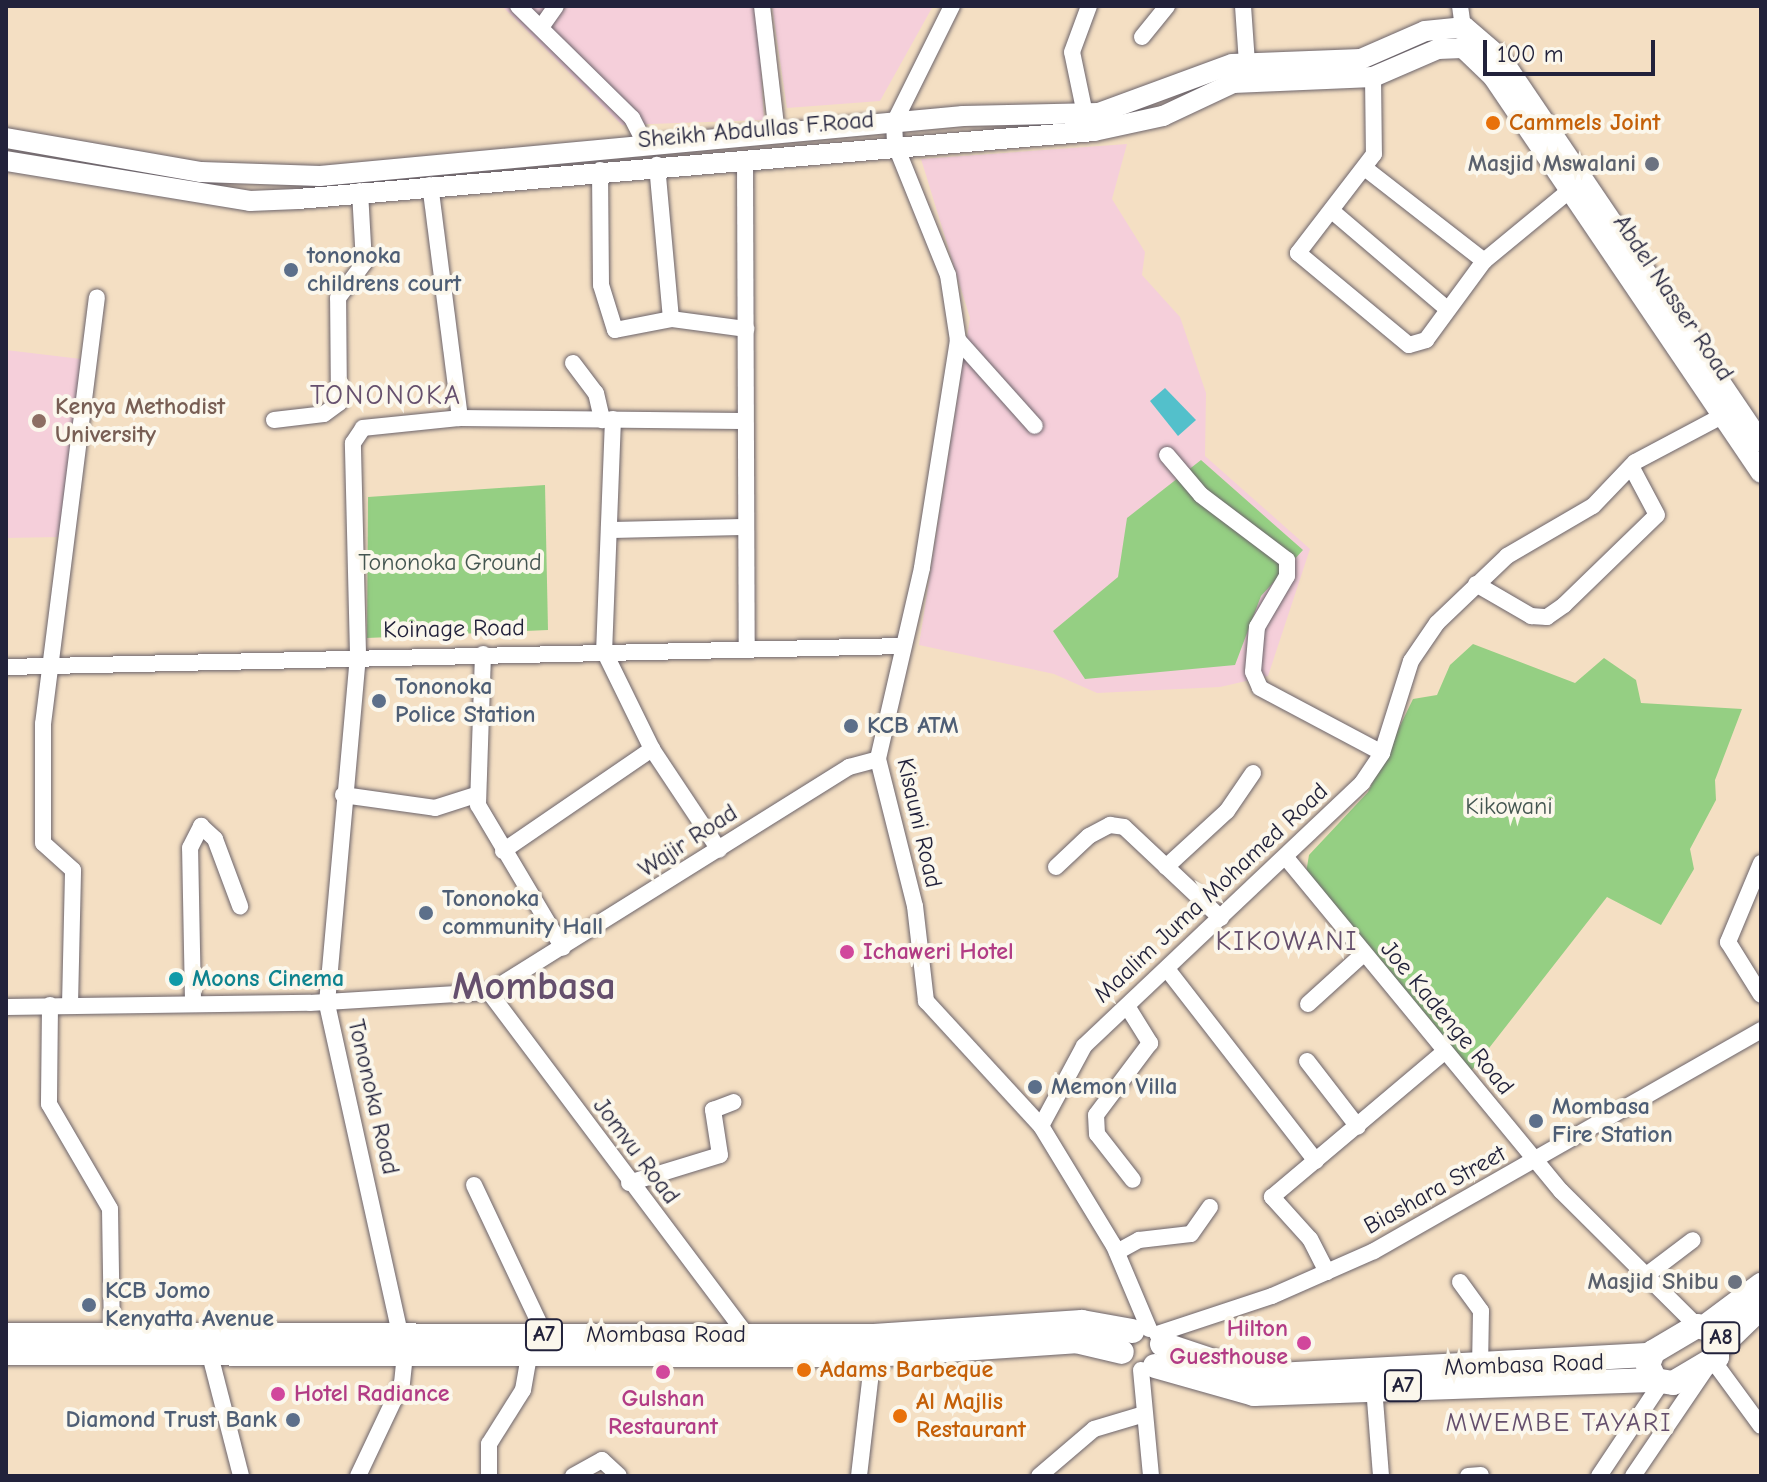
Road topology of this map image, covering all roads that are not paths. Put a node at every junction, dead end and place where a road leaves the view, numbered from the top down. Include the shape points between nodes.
1 (518, 6) edge
2 (556, 6) edge
3 (762, 6) edge
4 (952, 6) edge
5 (1089, 6) edge
6 (1167, 6) edge
7 (1243, 6) edge
8 (1460, 6) edge
9 (542, 26) junction
10 (1465, 27) junction
11 (1142, 37) dead end
12 (1463, 48) junction
13 (1247, 63) junction
14 (1373, 77) junction
15 (1085, 114) junction
16 (904, 133) junction
17 (777, 134) junction
18 (6, 138) edge
19 (645, 143) junction
20 (6, 161) edge
21 (745, 161) junction
22 (657, 165) junction
23 (1366, 169) junction
24 (600, 170) junction
25 (430, 185) junction
26 (1570, 190) junction
27 (360, 191) junction
28 (1332, 211) junction
29 (1484, 261) junction
30 (97, 297) dead end
31 (1446, 308) junction
32 (671, 319) junction
33 (746, 329) junction
34 (958, 340) junction
35 (1694, 360) junction
36 (573, 363) dead end
37 (1722, 416) junction
38 (460, 418) junction
39 (274, 420) dead end
40 (607, 420) junction
41 (741, 421) junction
42 (1035, 426) dead end
43 (1167, 455) dead end
44 (1759, 457) edge
45 (1631, 466) junction
46 (745, 527) junction
47 (609, 530) junction
48 (1476, 584) junction
49 (902, 646) junction
50 (747, 647) junction
51 (604, 651) junction
52 (358, 654) junction
53 (483, 654) junction
54 (47, 665) junction
55 (6, 667) edge
56 (652, 749) junction
57 (1382, 753) junction
58 (878, 759) junction
59 (1253, 773) dead end
60 (343, 795) junction
61 (476, 795) junction
62 (719, 850) junction
63 (503, 851) junction
64 (1288, 860) junction
65 (1761, 863) edge
66 (1056, 867) dead end
67 (1166, 867) junction
68 (240, 906) dead end
69 (1221, 918) junction
70 (563, 948) junction
71 (1362, 955) junction
72 (1167, 969) junction
73 (489, 992) junction
74 (1761, 995) edge
75 (193, 1001) junction
76 (327, 1003) junction
77 (1308, 1004) dead end
78 (50, 1005) junction
79 (70, 1005) junction
80 (1127, 1006) junction
81 (6, 1007) edge
82 (1761, 1030) edge
83 (1443, 1053) junction
84 (1307, 1061) dead end
85 (734, 1102) dead end
86 (1041, 1126) junction
87 (1358, 1127) junction
88 (1316, 1161) junction
89 (1537, 1161) junction
90 (1133, 1180) dead end
91 (629, 1183) junction
92 (474, 1185) dead end
93 (1210, 1207) dead end
94 (1693, 1240) dead end
95 (1117, 1252) junction
96 (1327, 1272) junction
97 (1644, 1277) junction
98 (1460, 1282) dead end
99 (1761, 1285) edge
100 (1673, 1306) junction
101 (1761, 1307) edge
102 (1702, 1326) junction
103 (6, 1335) edge
104 (112, 1335) junction
105 (545, 1335) junction
106 (747, 1335) junction
107 (1674, 1339) junction
108 (414, 1346) junction
109 (1145, 1346) junction
110 (6, 1353) edge
111 (210, 1355) junction
112 (873, 1355) junction
113 (1651, 1355) junction
114 (529, 1357) junction
115 (1715, 1357) junction
116 (1480, 1367) junction
117 (1658, 1382) junction
118 (1374, 1387) junction
119 (1141, 1415) junction
120 (1760, 1423) edge
121 (241, 1476) edge
122 (358, 1476) edge
123 (489, 1476) edge
124 (573, 1476) edge
125 (619, 1476) edge
126 (859, 1476) edge
127 (1039, 1476) edge
128 (1151, 1476) edge
129 (1381, 1476) edge
130 (1599, 1476) edge
131 (1633, 1476) edge

1 - 9 street
2 - 9 street
3 - 17 street
4 - 16 street, Kisauni Road via 906,90
5 - 15 street via 1072,52
6 - 11 street
7 - 13 street
8 - 10 street
9 - 19 street via 632,118
10 - 12 street
10 - 13 main road, Sheikh Abdullas F.Road via 1425,31 1361,59
10 - 35 main road, Abdel Nasser Road via 1501,58
12 - 14 main road, Sheikh Abdullas F.Road via 1438,49
12 - 26 main road, Abdel Nasser Road via 1489,72
13 - 15 main road, Sheikh Abdullas F.Road via 1142,103
14 - 16 main road, Sheikh Abdullas F.Road via 1246,80 1130,126
14 - 23 street via 1376,145
15 - 16 main road, Sheikh Abdullas F.Road
16 - 17 main road, Sheikh Abdullas F.Road
16 - 21 main road, Sheikh Abdullas F.Road
16 - 34 street, Kisauni Road via 910,175 948,275
17 - 19 main road, Sheikh Abdullas F.Road
18 - 19 main road, Sheikh Abdullas F.Road via 162,167 263,176
20 - 27 main road, Sheikh Abdullas F.Road via 250,201
21 - 22 main road, Sheikh Abdullas F.Road
21 - 33 street
22 - 24 main road, Sheikh Abdullas F.Road
22 - 32 street
23 - 28 street
23 - 29 street
24 - 25 main road, Sheikh Abdullas F.Road
24 - 32 street via 608,326
25 - 27 main road, Sheikh Abdullas F.Road
25 - 38 street
26 - 29 street
26 - 35 main road, Abdel Nasser Road
27 - 39 street via 364,263 338,298 339,403 324,414
28 - 31 street
28 - 31 street via 1298,253 1308,266 1409,345 1426,340
29 - 31 street
30 - 54 street
32 - 33 street
33 - 41 street
34 - 42 street
34 - 49 street, Kisauni Road
35 - 37 main road, Abdel Nasser Road
35 - 44 main road, Abdel Nasser Road
36 - 40 street via 596,393
37 - 44 main road, Abdel Nasser Road
37 - 45 street, Maalim Juma Mohamed Road
38 - 40 street
38 - 52 street, Tononoka Road via 356,435
40 - 41 street
40 - 47 street
41 - 46 street
43 - 57 street via 1201,495 1287,560 1287,576 1257,627 1253,672 1260,688
45 - 48 street, Maalim Juma Mohamed Road via 1593,506 1518,548
45 - 48 street via 1657,515 1564,605 1547,617 1531,616
46 - 47 street
46 - 50 street
47 - 51 street
48 - 57 street, Maalim Juma Mohamed Road via 1416,650
49 - 50 street, Koinage Road
49 - 58 street, Kisauni Road
50 - 51 street, Koinage Road
51 - 53 street, Koinage Road
51 - 56 street
52 - 53 street, Koinage Road
52 - 54 street, Koinage Road
52 - 60 street, Tononoka Road
53 - 61 street
54 - 55 street, Koinage Road
54 - 79 street via 42,838 73,870
56 - 62 street
56 - 63 street
57 - 64 street, Maalim Juma Mohamed Road
58 - 62 street, Wajir Road via 849,767
58 - 86 street, Kisauni Road via 917,919 926,1001
59 - 67 street via 1227,811
60 - 61 street via 435,808
60 - 76 street, Tononoka Road
61 - 63 street
62 - 70 street, Wajir Road
63 - 70 street
64 - 69 street, Maalim Juma Mohamed Road
64 - 71 street, Joe Kadenge Road
65 - 74 street via 1728,946
66 - 67 street via 1110,825 1124,827
67 - 69 street
68 - 75 street via 215,839 201,826 190,848
69 - 72 street, Maalim Juma Mohamed Road
70 - 73 street, Wajir Road
71 - 77 street
71 - 83 street, Joe Kadenge Road
72 - 80 street, Maalim Juma Mohamed Road
72 - 88 street
73 - 76 street, Wajir Road
73 - 91 street, Jomvu Road
75 - 76 street, Wajir Road
75 - 79 street, Wajir Road
76 - 108 street, Tononoka Road
78 - 79 street, Wajir Road
78 - 81 street, Wajir Road
78 - 104 street via 49,1104 110,1209
80 - 86 street, Maalim Juma Mohamed Road via 1084,1046
80 - 90 street via 1150,1043 1096,1115 1097,1134
82 - 89 street, Biashara Street
83 - 87 street
83 - 89 street, Joe Kadenge Road
84 - 87 street
85 - 91 street via 713,1110 720,1155
86 - 95 street, Kisauni Road
87 - 88 street
88 - 96 street via 1272,1200 1310,1239
89 - 96 street, Biashara Street
89 - 97 street, Joe Kadenge Road
91 - 106 street, Jomvu Road
92 - 105 street
93 - 95 street via 1191,1234 1139,1240
94 - 97 street
95 - 109 street, Kisauni Road
96 - 109 street, Biashara Street
97 - 100 street, Joe Kadenge Road
98 - 116 street via 1481,1311
99 - 102 highway
100 - 102 street, Joe Kadenge Road
100 - 107 street
101 - 115 highway
102 - 107 highway, A8
102 - 115 highway, A8
103 - 104 highway, Mombasa Road / A7
104 - 108 highway, Mombasa Road / A7
105 - 106 highway, Mombasa Road / A7
105 - 108 highway, Mombasa Road / A7
106 - 109 highway, Mombasa Road / A7 via 1082,1322
107 - 113 highway, A8
108 - 111 highway, Mombasa Road / A7
108 - 114 highway, Mombasa Road / A7
108 - 122 street
109 - 112 highway, Mombasa Road / A7 via 1076,1341
109 - 116 highway, Mombasa Road / A7 via 1251,1376
109 - 118 highway, A7 via 1242,1393
109 - 119 street
110 - 111 highway, Mombasa Road / A7
111 - 121 street
112 - 114 highway, Mombasa Road / A7
112 - 126 street
113 - 116 highway, Mombasa Road / A7
113 - 117 highway
114 - 123 street via 523,1390 489,1444
115 - 117 highway, A8
115 - 120 street
115 - 131 street
117 - 118 highway, A7
117 - 130 street
118 - 129 street
119 - 127 street via 1094,1429
119 - 128 street
124 - 125 street via 602,1460

